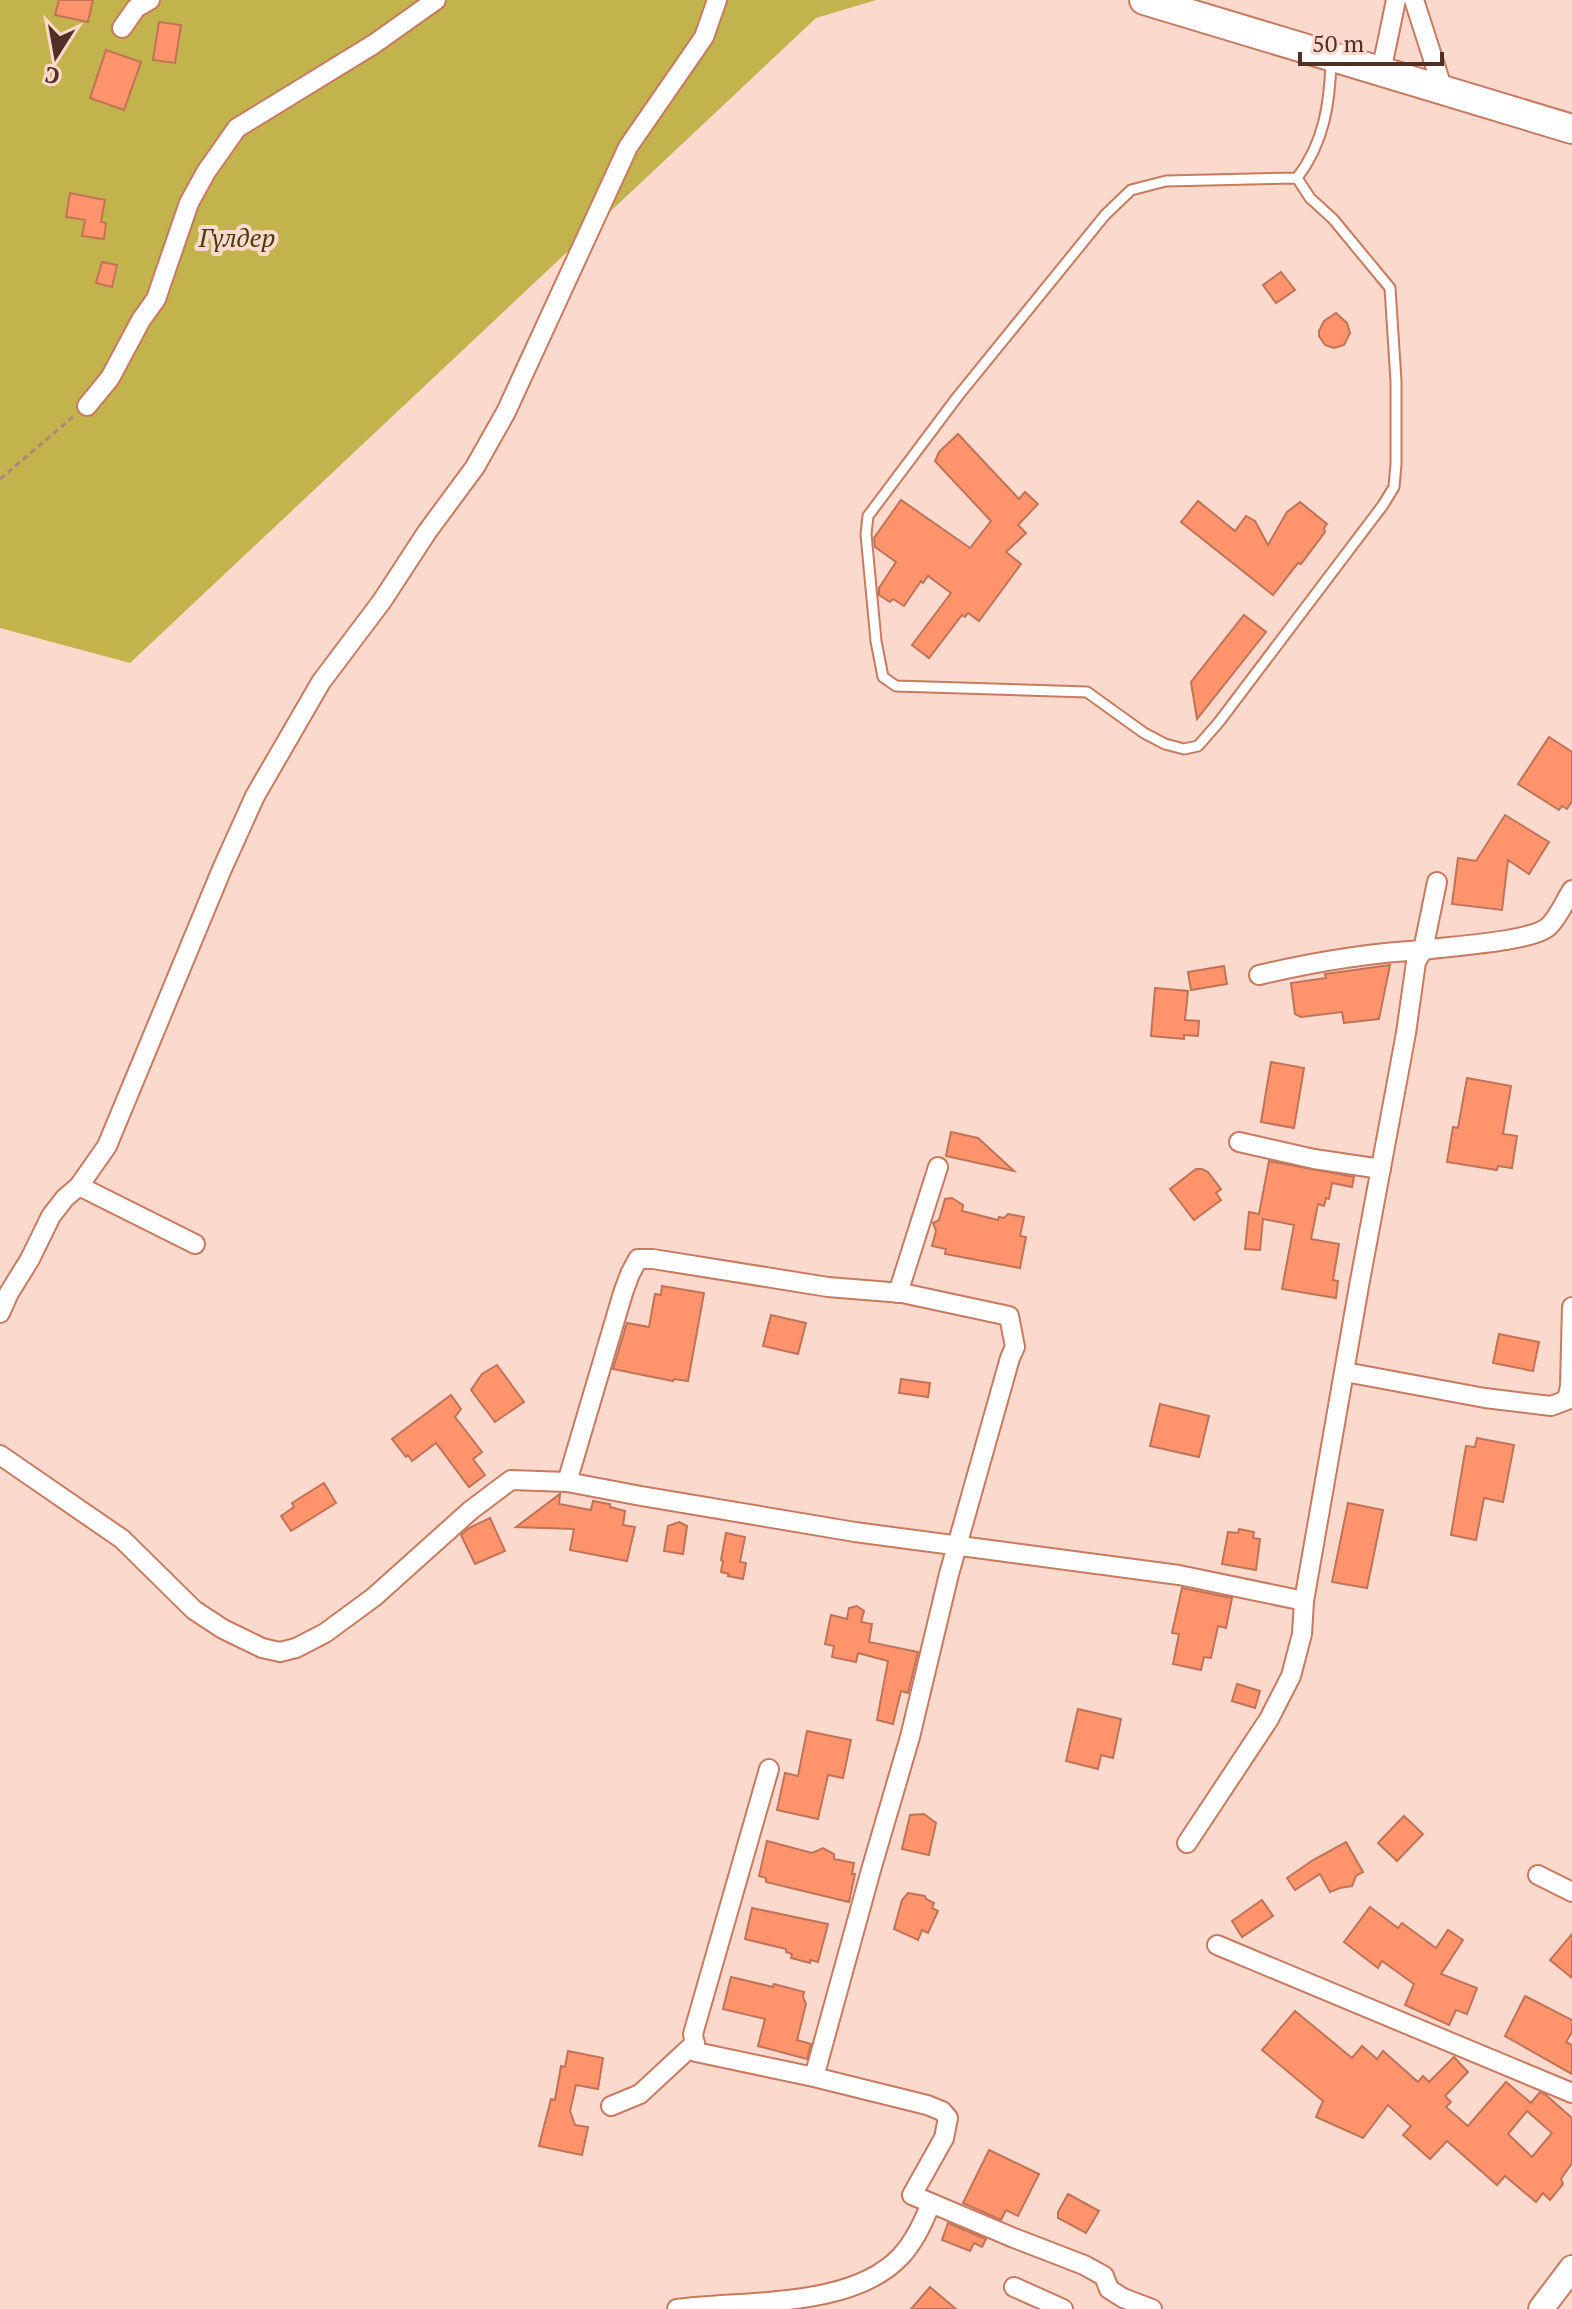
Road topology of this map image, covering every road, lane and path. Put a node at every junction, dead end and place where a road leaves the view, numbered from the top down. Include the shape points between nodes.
1 (150, 0) edge
2 (436, 0) edge
3 (717, 0) edge
4 (1144, 0) edge
5 (1396, 0) edge
6 (1414, 0) edge
7 (122, 28) dead end
8 (1331, 57) junction
9 (1381, 72) junction
10 (1443, 90) junction
11 (1572, 129) edge
12 (1297, 178) junction
13 (87, 406) joint
14 (0, 479) edge
15 (1437, 882) dead end
16 (1572, 890) edge
17 (1423, 950) junction
18 (1259, 975) dead end
19 (1239, 1142) dead end
20 (938, 1167) dead end
21 (1381, 1169) junction
22 (79, 1186) junction
23 (195, 1244) dead end
24 (898, 1293) junction
25 (1572, 1307) edge
26 (0, 1313) edge
27 (1345, 1372) junction
28 (0, 1455) edge
29 (567, 1482) junction
30 (959, 1544) junction
31 (1304, 1601) junction
32 (769, 1769) dead end
33 (1187, 1843) dead end
34 (1538, 1875) dead end
35 (1572, 1892) edge
36 (1217, 1945) dead end
37 (695, 2043) junction
38 (814, 2077) junction
39 (1572, 2093) edge
40 (611, 2106) dead end
41 (931, 2203) junction
42 (1572, 2268) edge
43 (1014, 2287) dead end
44 (677, 2309) edge
45 (1063, 2309) edge
46 (1152, 2309) edge
47 (1541, 2309) edge

1 - 7 street via 136,8
2 - 13 street via 237,128 189,203 156,299 110,378
3 - 22 street via 704,37 628,147 506,412 475,467 321,682 255,796 107,1146
4 - 8 main road
5 - 9 street
6 - 10 street
8 - 9 main road
8 - 12 lane via 1322,132
9 - 10 main road
10 - 11 main road
12 - 12 lane via 1166,181 1131,190 1105,215 868,516 869,570 883,677 896,686 1087,692 1144,733 1184,749 1198,746 1219,722 1394,487 1396,381 1390,288
13 - 14 path
15 - 17 street
16 - 17 street via 1549,926 1538,932
17 - 18 street
17 - 21 street via 1416,962
19 - 21 street
20 - 24 street
21 - 27 street
22 - 23 street
22 - 26 street via 51,1216
24 - 29 street via 638,1259
24 - 30 street via 1009,1316 1015,1347
25 - 27 street via 1570,1386 1567,1400 1551,1406
27 - 31 street
28 - 29 street via 122,1539 194,1610 223,1629 280,1652 325,1633 374,1597 511,1480
29 - 30 street via 855,1532
30 - 31 street via 1179,1575
30 - 38 street
31 - 33 street via 1291,1676 1269,1719
32 - 37 street via 693,2034
34 - 35 street
36 - 39 street
37 - 38 street via 696,2052
37 - 40 street via 640,2094
38 - 41 street via 942,2111 948,2118 944,2138 912,2195
41 - 44 street via 900,2258 873,2277 798,2300
41 - 46 street via 1084,2265 1104,2276 1109,2289
42 - 47 street
43 - 45 street

